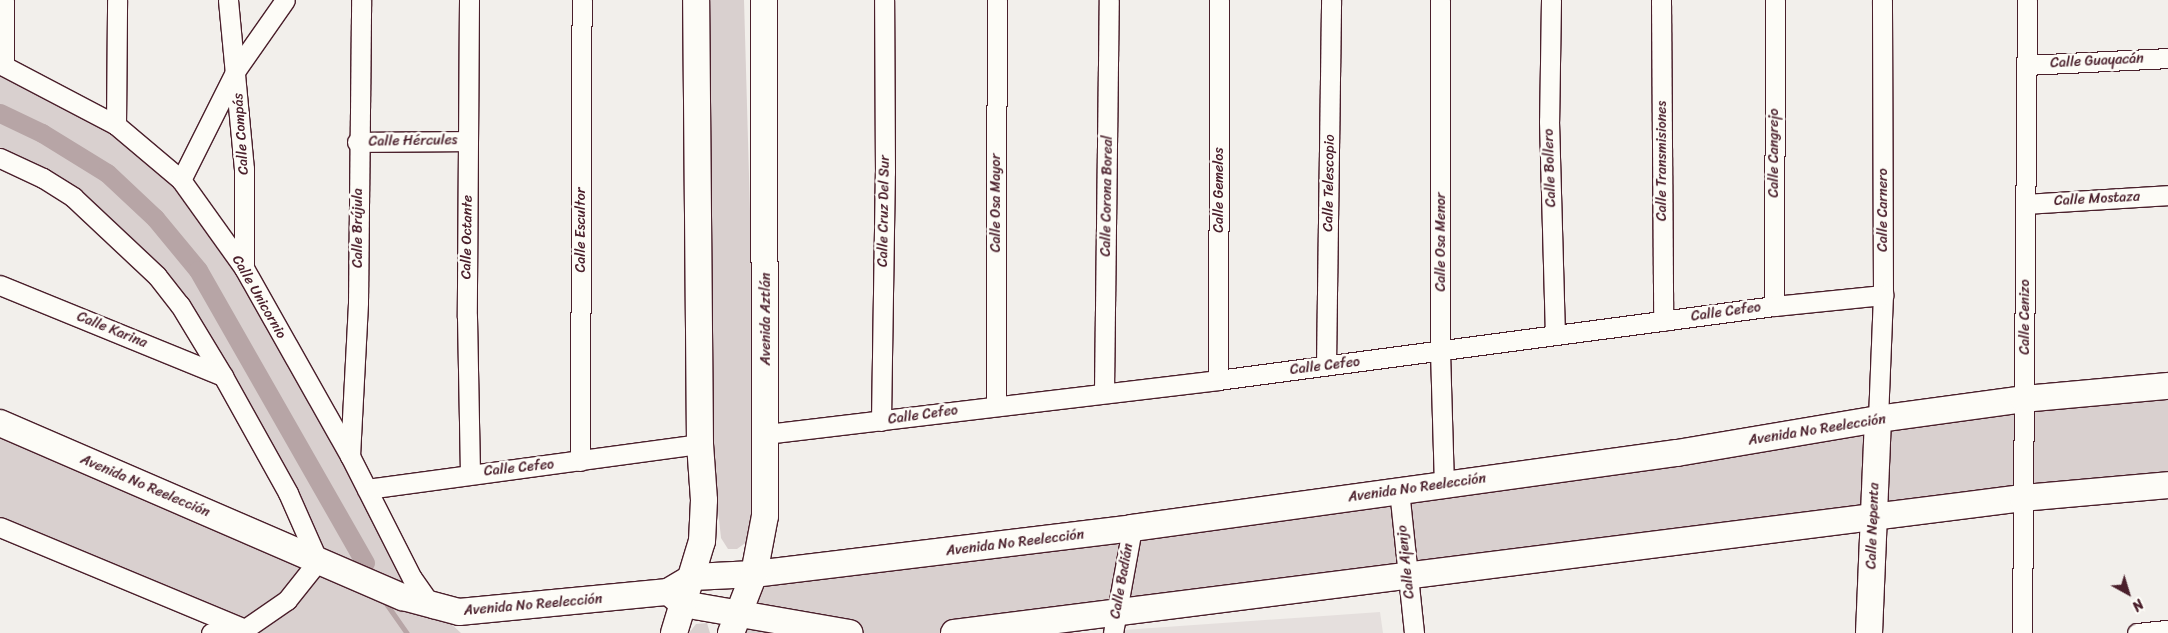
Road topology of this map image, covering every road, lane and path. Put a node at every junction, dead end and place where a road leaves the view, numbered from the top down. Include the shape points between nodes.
1 (4, 0) edge
2 (117, 0) edge
3 (228, 0) edge
4 (285, 0) edge
5 (361, 0) edge
6 (469, 0) edge
7 (582, 0) edge
8 (696, 0) edge
9 (764, 0) edge
10 (884, 0) edge
11 (997, 0) edge
12 (1109, 0) edge
13 (1219, 0) edge
14 (1332, 0) edge
15 (1440, 0) edge
16 (1551, 0) edge
17 (1660, 0) edge
18 (1775, 0) edge
19 (2027, 0) edge
20 (1878, 2) edge
21 (2168, 58) edge
22 (2, 65) edge
23 (2026, 65) junction
24 (236, 70) junction
25 (116, 125) junction
26 (468, 141) junction
27 (357, 142) junction
28 (0, 158) edge
29 (181, 180) junction
30 (2168, 195) edge
31 (2026, 204) junction
32 (244, 268) junction
33 (0, 284) edge
34 (1883, 295) junction
35 (1774, 306) junction
36 (1663, 321) junction
37 (1555, 335) junction
38 (1440, 351) junction
39 (1326, 366) junction
40 (224, 376) junction
41 (1218, 380) junction
42 (2168, 386) edge
43 (1104, 391) junction
44 (2024, 399) junction
45 (996, 405) junction
46 (1878, 419) junction
47 (881, 421) junction
48 (0, 423) edge
49 (766, 434) junction
50 (700, 444) junction
51 (350, 456) junction
52 (580, 461) junction
53 (470, 473) junction
54 (1444, 484) junction
55 (2168, 485) edge
56 (367, 489) junction
57 (1399, 490) junction
58 (2023, 498) junction
59 (1874, 517) junction
60 (1132, 528) junction
61 (3, 530) edge
62 (318, 560) junction
63 (754, 574) junction
64 (693, 577) junction
65 (1407, 577) junction
66 (676, 598) junction
67 (434, 608) junction
68 (1115, 623) edge
69 (735, 624) edge
70 (2168, 630) edge
71 (250, 631) edge
72 (211, 633) edge
73 (674, 633) edge
74 (850, 633) edge
75 (954, 633) edge
76 (1414, 633) edge
77 (1869, 633) edge
78 (2022, 633) edge
79 (2137, 633) edge

1 - 22 street
2 - 25 street
3 - 24 street, Calle Compás
4 - 24 street
5 - 27 street, Calle Brújula
6 - 26 street, Calle Octante
7 - 52 street, Calle Escultor
8 - 50 main road
9 - 49 main road, Avenida Aztlán
10 - 47 street, Calle Cruz Del Sur
11 - 45 street, Calle Osa Mayor
12 - 43 street, Calle Corona Boreal
13 - 41 street, Calle Gemelos
14 - 39 street, Calle Telescopio
15 - 38 street, Calle Osa Menor
16 - 37 street, Calle Bollero via 1549,122
17 - 36 street, Calle Transmisiones
18 - 35 street, Calle Cangrejo
19 - 23 street, Calle Cenizo
20 - 34 street, Calle Carnero
21 - 23 street, Calle Guayacán
22 - 25 street, Calle Unicornio
23 - 31 street, Calle Cenizo
24 - 29 street
24 - 32 street, Calle Compás via 244,169
25 - 29 street, Calle Unicornio
26 - 27 street, Calle Hércules
26 - 53 street, Calle Octante via 466,317
27 - 51 street, Calle Brújula via 358,302
28 - 40 street via 43,178 73,197 157,276 180,305
29 - 32 street, Calle Unicornio
30 - 31 street, Calle Mostaza
31 - 44 street, Calle Cenizo
32 - 51 street, Calle Unicornio
33 - 40 street, Calle Karina
34 - 35 street, Calle Cefeo
34 - 46 street, Calle Carnero
35 - 36 street, Calle Cefeo
36 - 37 street, Calle Cefeo
37 - 38 street, Calle Cefeo
38 - 39 street, Calle Cefeo
38 - 54 street, Calle Osa Menor
39 - 41 street, Calle Cefeo
40 - 62 street via 288,493
41 - 43 street, Calle Cefeo
42 - 44 main road, Avenida No Reelección
43 - 45 street, Calle Cefeo
44 - 46 main road, Avenida No Reelección
44 - 58 street, Calle Cenizo
45 - 47 street, Calle Cefeo
46 - 54 main road, Avenida No Reelección via 1677,453
46 - 59 main road, Calle Nepenta
47 - 49 street, Calle Cefeo
48 - 62 main road, Avenida No Reelección
49 - 63 main road, Avenida Aztlán via 765,516
50 - 52 street, Calle Cefeo
50 - 64 main road via 702,541
51 - 56 street, Calle Unicornio
52 - 53 street, Calle Cefeo
53 - 56 street, Calle Cefeo
54 - 57 main road, Avenida No Reelección
55 - 58 main road
56 - 67 street, Calle Unicornio via 412,578
57 - 60 main road, Avenida No Reelección
57 - 65 street, Calle Ajenjo
58 - 59 main road
58 - 78 street, Calle Cenizo
59 - 65 main road
59 - 77 main road, Calle Nepenta
60 - 63 main road, Avenida No Reelección
60 - 68 street, Calle Badián
61 - 71 street
62 - 67 main road, Avenida No Reelección
62 - 71 street via 287,600
63 - 64 main road, Avenida No Reelección
63 - 69 main road, Avenida Aztlán
64 - 66 main road
65 - 68 main road
65 - 76 street, Calle Ajenjo
66 - 67 main road, Avenida No Reelección via 486,611 459,612
66 - 69 main road, Avenida No Reelección
66 - 73 main road
68 - 75 main road
69 - 74 main road, Avenida No Reelección
70 - 79 street
71 - 72 street

